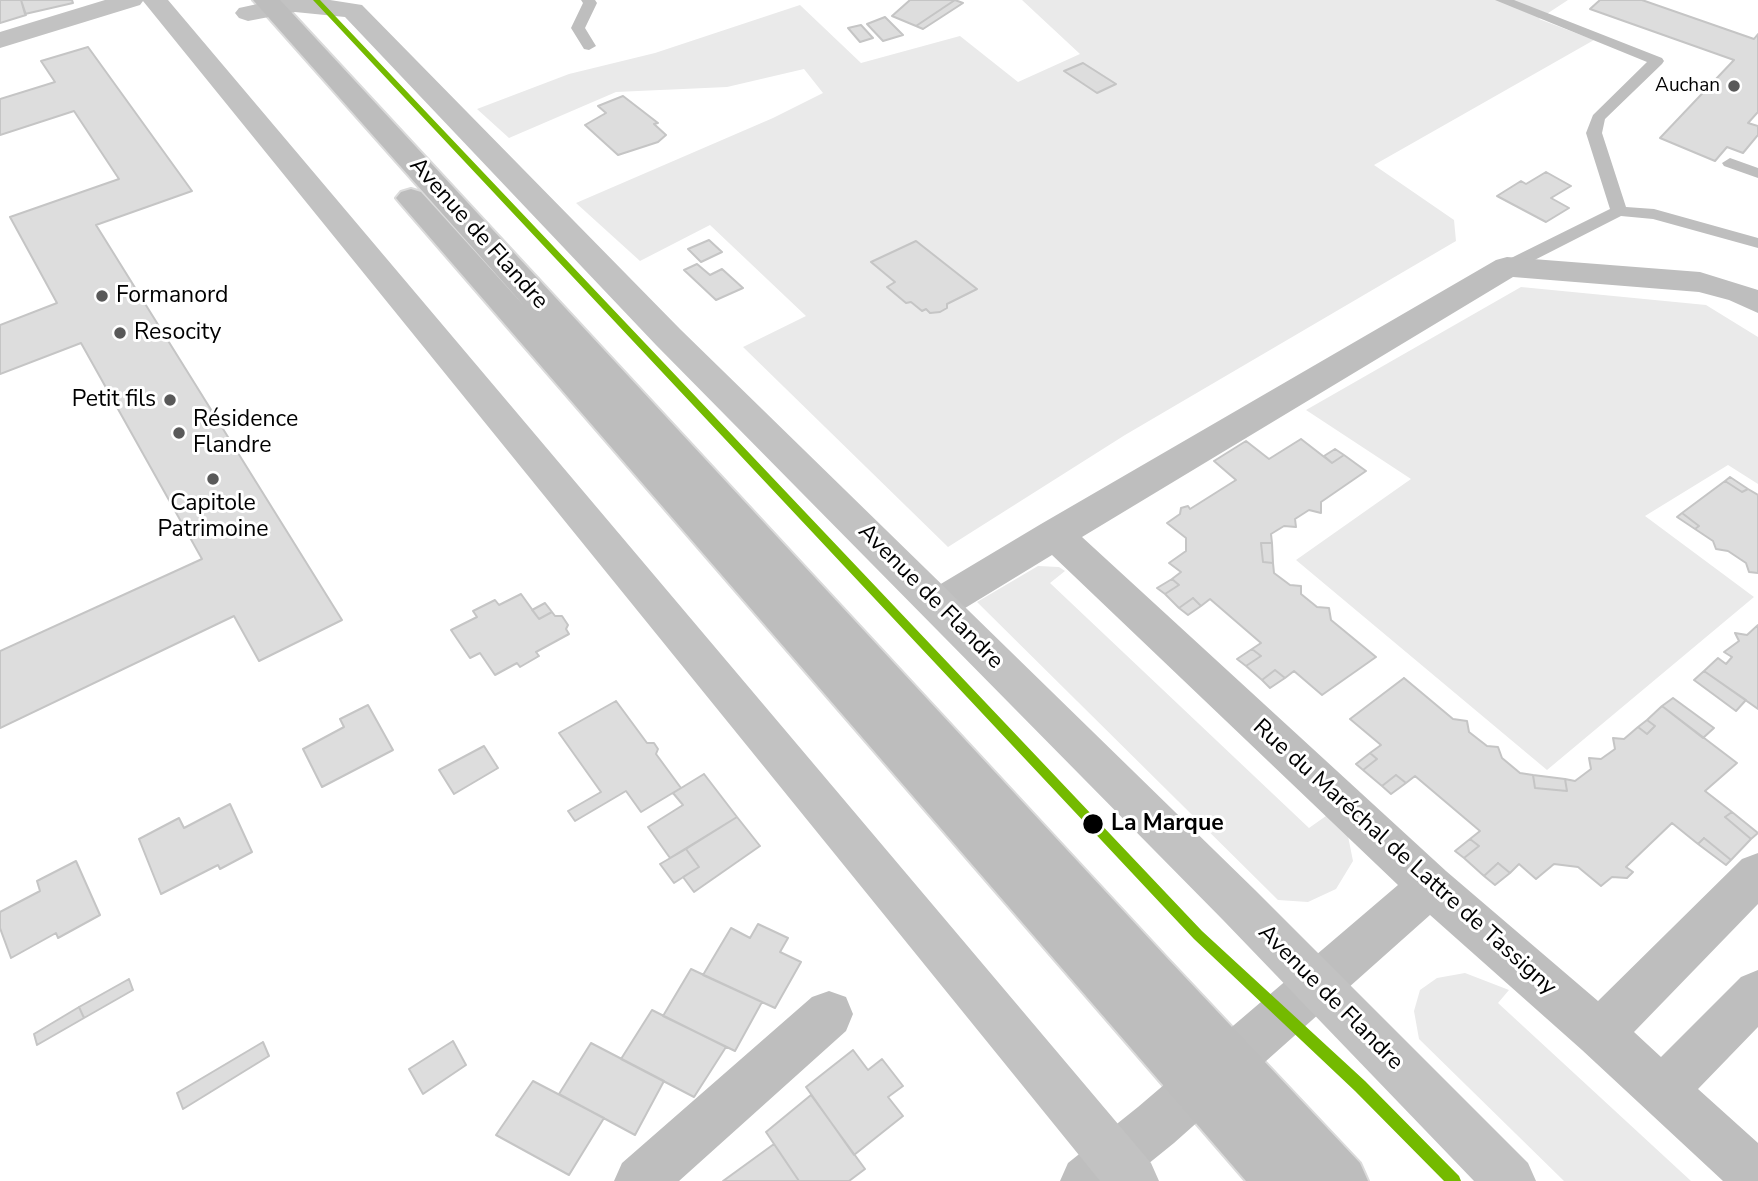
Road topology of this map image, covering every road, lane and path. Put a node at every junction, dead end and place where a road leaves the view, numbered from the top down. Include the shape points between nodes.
1 (131, 0) edge
2 (155, 0) edge
3 (588, 0) edge
4 (1502, 0) edge
5 (255, 5) edge
6 (0, 40) edge
7 (589, 46) dead end
8 (1730, 163) dead end
9 (1758, 173) edge
10 (1619, 211) junction
11 (1654, 214) junction
12 (1758, 228) edge
13 (1758, 243) edge
14 (1507, 267) junction
15 (1758, 303) edge
16 (1054, 534) junction
17 (938, 605) junction
18 (1758, 873) edge
19 (1430, 886) junction
20 (1316, 983) junction
21 (1758, 993) edge
22 (829, 1014) dead end
23 (1599, 1033) junction
24 (1215, 1075) junction
25 (1663, 1090) junction
26 (1111, 1173) edge
27 (1758, 1178) edge
28 (640, 1181) edge
29 (1280, 1181) edge
30 (1342, 1181) edge
31 (1510, 1181) edge

1 - 6 street
2 - 26 street
3 - 7 lane via 578,28
4 - 10 lane via 1657,61 1598,118 1594,133
5 - 17 street, Avenue de Flandre via 353,10 659,327
5 - 24 main road, Avenue de Flandre
8 - 9 lane
10 - 11 lane
10 - 14 lane
11 - 12 lane via 1716,217
11 - 13 lane
14 - 15 street via 1700,282
14 - 16 street
16 - 17 street
16 - 19 street, Rue du Maréchal de Lattre de Tassigny
17 - 20 street, Avenue de Flandre
18 - 23 street
19 - 20 street
19 - 23 street, Rue du Maréchal de Lattre de Tassigny
20 - 24 street
20 - 31 street, Avenue de Flandre
21 - 25 street
22 - 28 street
23 - 25 street, Rue du Maréchal de Lattre de Tassigny
24 - 26 street
24 - 29 main road, Avenue de Flandre
24 - 30 main road, Avenue de Flandre
25 - 27 street, Rue du Maréchal de Lattre de Tassigny

